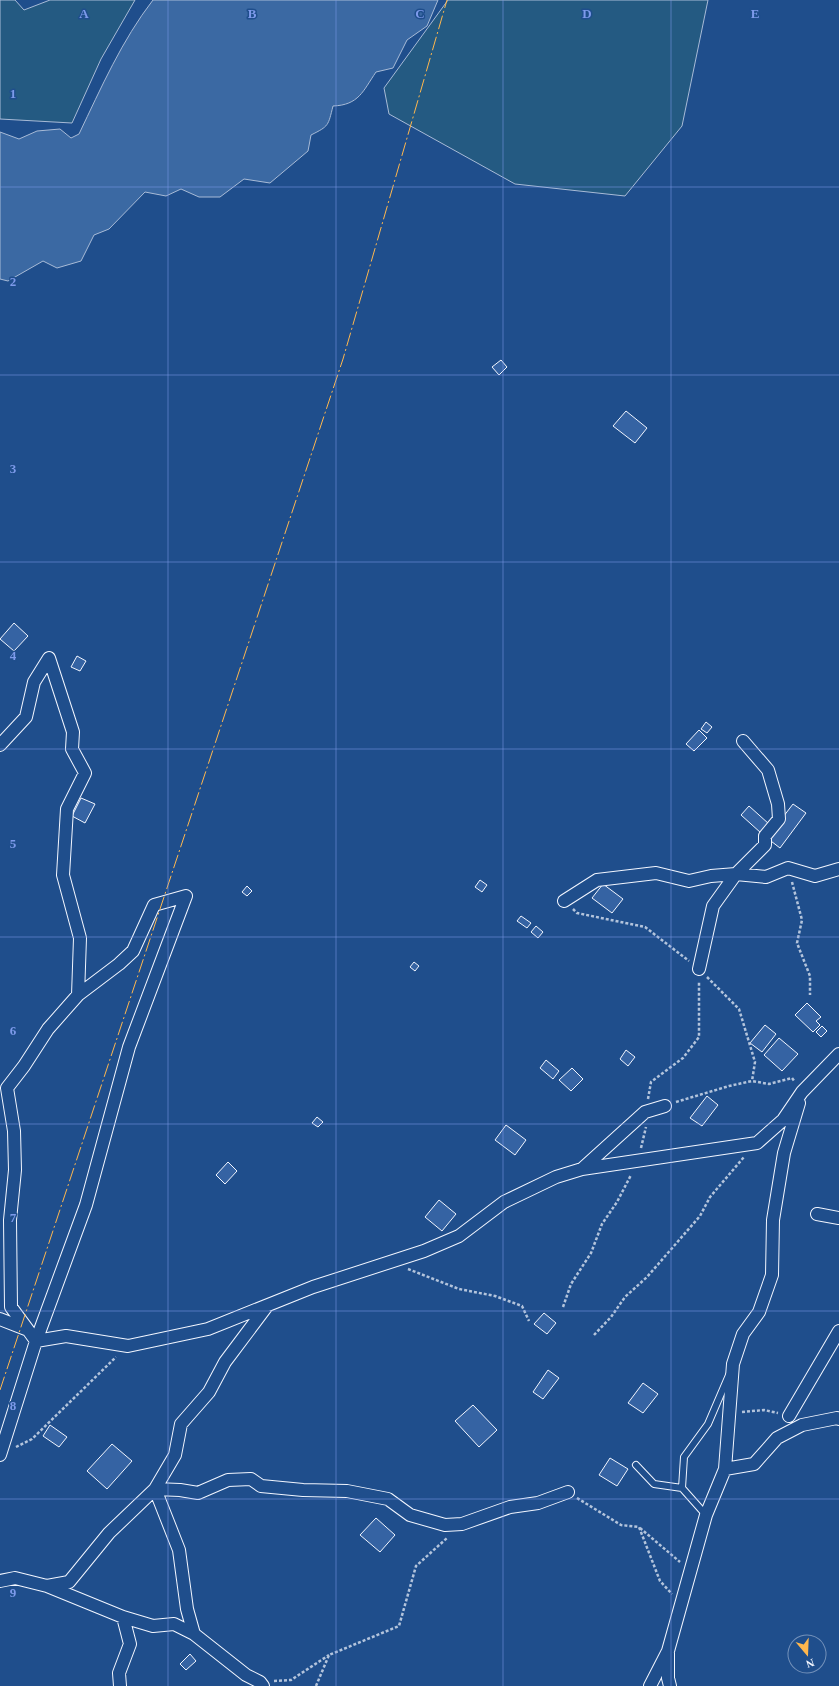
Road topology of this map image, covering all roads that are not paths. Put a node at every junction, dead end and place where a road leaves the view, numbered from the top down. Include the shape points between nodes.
1 (743, 741) dead end
2 (0, 745) edge
3 (839, 869) edge
4 (736, 874) junction
5 (564, 901) road end
6 (699, 969) road end
7 (78, 995) junction
8 (839, 1054) edge
9 (802, 1092) junction
10 (665, 1106) road end
11 (582, 1169) junction
12 (817, 1214) dead end
13 (839, 1218) edge
14 (267, 1306) junction
15 (0, 1319) edge
16 (28, 1330) junction
17 (839, 1331) edge
18 (36, 1342) junction
19 (733, 1364) junction
20 (789, 1416) road end
21 (839, 1419) edge
22 (0, 1455) edge
23 (636, 1465) dead end
24 (725, 1469) junction
25 (682, 1488) junction
26 (155, 1489) junction
27 (568, 1492) road end
28 (706, 1515) junction
29 (0, 1581) edge
30 (47, 1586) junction
31 (123, 1617) junction
32 (194, 1634) junction
33 (668, 1651) junction
34 (262, 1684) edge
35 (120, 1686) edge
36 (650, 1686) edge
37 (670, 1686) edge

1 - 4 street via 768,770 778,804 779,819 765,836 765,845
2 - 7 street via 26,717 34,682 49,658 73,732 72,749 85,773 67,809 63,875 80,938
3 - 4 street via 815,876 788,868 766,877
4 - 5 street via 711,876 689,882 656,873 597,880
4 - 6 street via 713,906
7 - 16 street via 48,1029 7,1088 14,1131 15,1170 10,1220 11,1307
7 - 18 street via 133,951 154,905 186,896 129,1047 86,1205
8 - 9 street
9 - 11 street via 783,1120 757,1143
9 - 19 street via 784,1153 774,1220 772,1275 759,1312 743,1334
10 - 11 street via 645,1112
11 - 14 street via 556,1177 504,1202 459,1236 389,1263 313,1286
12 - 13 street
14 - 18 street via 208,1329 128,1346 66,1336
14 - 26 street via 225,1362 208,1392 181,1424 175,1455
15 - 16 street
16 - 18 street
17 - 20 street
18 - 22 street
19 - 24 street
19 - 25 lane via 708,1424 684,1458
21 - 24 street via 802,1425 777,1438 754,1464
23 - 25 lane via 654,1484
24 - 28 street
25 - 28 lane
26 - 27 street via 198,1493 228,1480 251,1479 261,1486 347,1491 388,1499 410,1515 445,1525 462,1524 510,1507 538,1503
26 - 30 street via 109,1533 69,1582
26 - 32 street via 178,1550 187,1609
28 - 33 street
29 - 30 street via 15,1578
30 - 31 street
31 - 32 street via 153,1626 174,1624
31 - 35 street via 130,1644 119,1673
32 - 34 street via 246,1675
33 - 36 street
33 - 37 street

